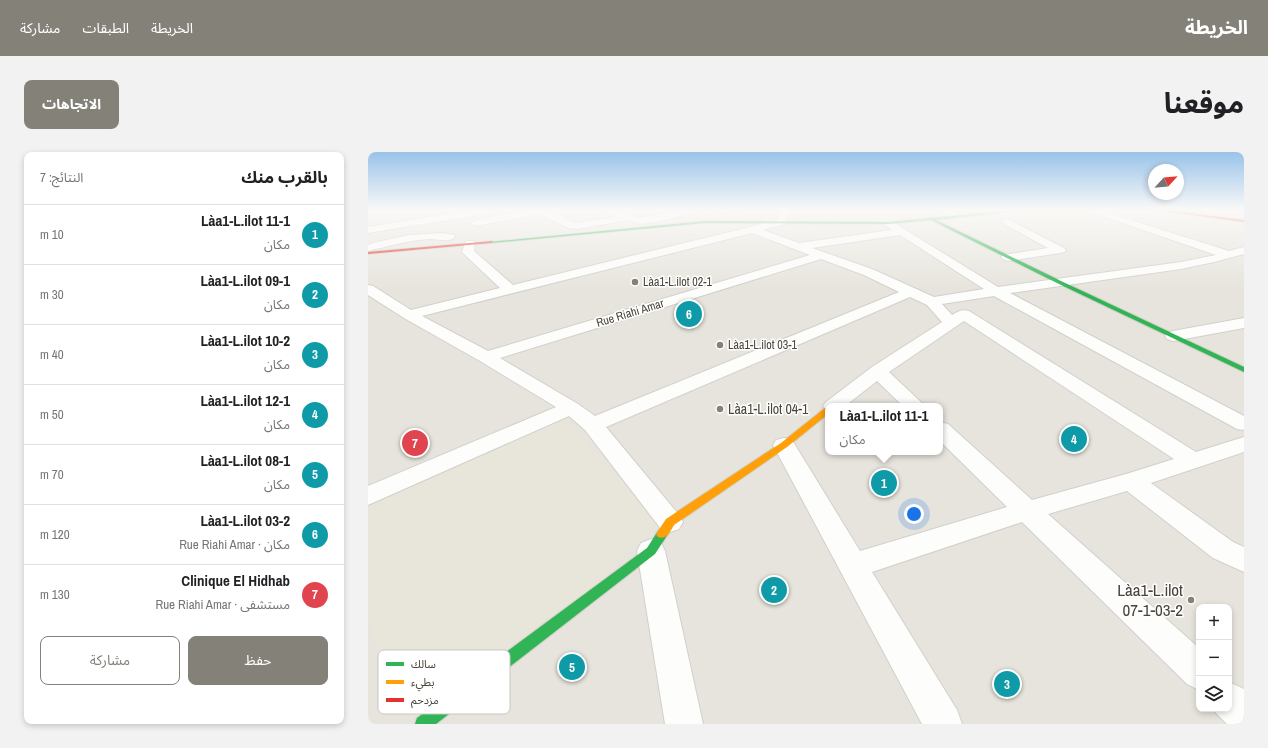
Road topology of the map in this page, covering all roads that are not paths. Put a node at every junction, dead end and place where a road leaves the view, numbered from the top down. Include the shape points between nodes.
1 (425, 237) edge
2 (542, 237) edge
3 (726, 237) edge
4 (771, 237) edge
5 (848, 237) edge
6 (921, 237) edge
7 (968, 237) edge
8 (1035, 237) edge
9 (1170, 237) edge
10 (470, 243) junction
11 (797, 246) junction
12 (368, 248) edge
13 (1244, 250) edge
14 (368, 253) edge
15 (821, 255) junction
16 (1229, 256) junction
17 (1007, 257) junction
18 (1244, 260) edge
19 (1059, 282) junction
20 (368, 289) edge
21 (510, 290) junction
22 (994, 290) junction
23 (910, 292) junction
24 (932, 302) junction
25 (409, 315) junction
26 (958, 318) junction
27 (1244, 323) edge
28 (1173, 336) junction
29 (486, 357) junction
30 (1244, 370) edge
31 (878, 371) junction
32 (837, 403) edge
33 (912, 403) edge
34 (571, 408) junction
35 (825, 412) edge
36 (1244, 424) edge
37 (593, 425) junction
38 (943, 432) edge
39 (1244, 444) edge
40 (784, 445) junction
41 (1193, 460) junction
42 (1131, 481) junction
43 (368, 496) edge
44 (1026, 511) junction
45 (670, 522) junction
46 (651, 551) junction
47 (1244, 560) edge
48 (852, 566) junction
49 (510, 658) edge
50 (1196, 669) edge
51 (1232, 703) edge
52 (436, 714) edge
53 (1244, 714) edge
54 (423, 724) edge
55 (684, 724) edge
56 (944, 724) edge

1 - 12 street
2 - 10 street
3 - 21 street
4 - 11 street
5 - 11 street
6 - 22 street
7 - 17 street
8 - 17 street via 1060,250
9 - 16 street
10 - 14 street
10 - 21 street via 468,252
11 - 15 street
13 - 16 street
15 - 23 street via 868,272
15 - 29 street, Rue Riahi Amar
16 - 18 street
16 - 19 street
17 - 19 street
19 - 22 street
19 - 28 street
20 - 25 street
21 - 25 street
22 - 24 street
22 - 26 street
22 - 36 street
23 - 24 street
23 - 37 street
24 - 26 street
25 - 29 street
26 - 31 street
26 - 41 street
27 - 28 street
28 - 30 street
29 - 34 street
31 - 32 street
31 - 33 street
34 - 37 street
34 - 43 street
35 - 40 street
37 - 45 street
38 - 44 street
39 - 41 street
40 - 45 street
40 - 48 street
41 - 42 street
42 - 44 street
42 - 47 street via 1223,550
44 - 48 street
44 - 50 street
45 - 46 street
46 - 49 street
46 - 55 street
48 - 56 street
51 - 53 street
52 - 54 street

